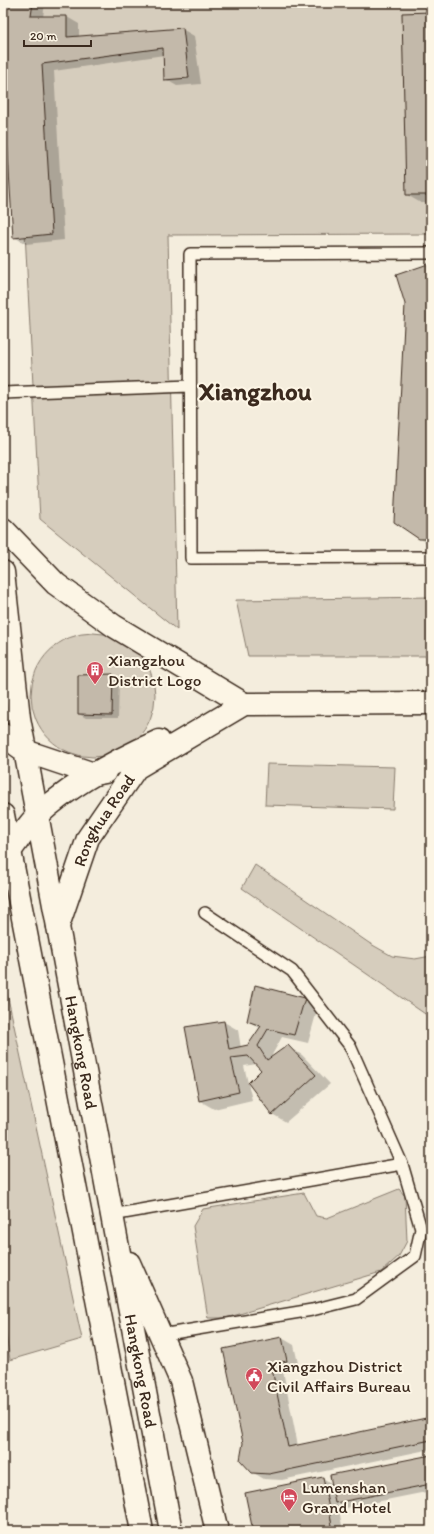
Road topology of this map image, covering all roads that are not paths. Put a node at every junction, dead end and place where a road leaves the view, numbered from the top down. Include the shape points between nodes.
1 (431, 253) edge
2 (190, 386) junction
3 (3, 393) edge
4 (3, 529) edge
5 (431, 557) edge
6 (3, 572) edge
7 (431, 703) edge
8 (244, 704) junction
9 (3, 735) edge
10 (25, 751) junction
11 (136, 768) junction
12 (94, 774) junction
13 (3, 815) edge
14 (37, 816) junction
15 (10, 852) junction
16 (205, 913) dead end
17 (58, 926) junction
18 (402, 1164) junction
19 (113, 1221) junction
20 (161, 1335) junction
21 (163, 1489) junction
22 (142, 1531) edge
23 (171, 1531) edge
24 (178, 1531) edge
25 (217, 1531) edge

1 - 2 lane via 190,254
2 - 3 lane
2 - 5 lane via 191,558
4 - 8 main road via 56,584 114,626
6 - 10 main road, Hangkong Road
7 - 8 main road
8 - 11 main road, Ronghua Road
8 - 12 main road via 129,754
9 - 10 main road
10 - 12 main road
10 - 14 main road, Hangkong Road
11 - 12 main road
11 - 17 main road, Ronghua Road via 88,838
12 - 14 main road
13 - 15 main road, Hangkong Road
14 - 15 main road
14 - 17 main road, Hangkong Road
15 - 22 main road, Hangkong Road
16 - 18 lane via 292,972 350,1046
17 - 19 main road, Hangkong Road
18 - 19 lane
18 - 20 lane via 422,1228 415,1256 356,1299 312,1310
19 - 20 main road
19 - 21 main road, Hangkong Road
20 - 25 main road via 181,1381
21 - 23 main road, Hangkong Road
21 - 24 main road

